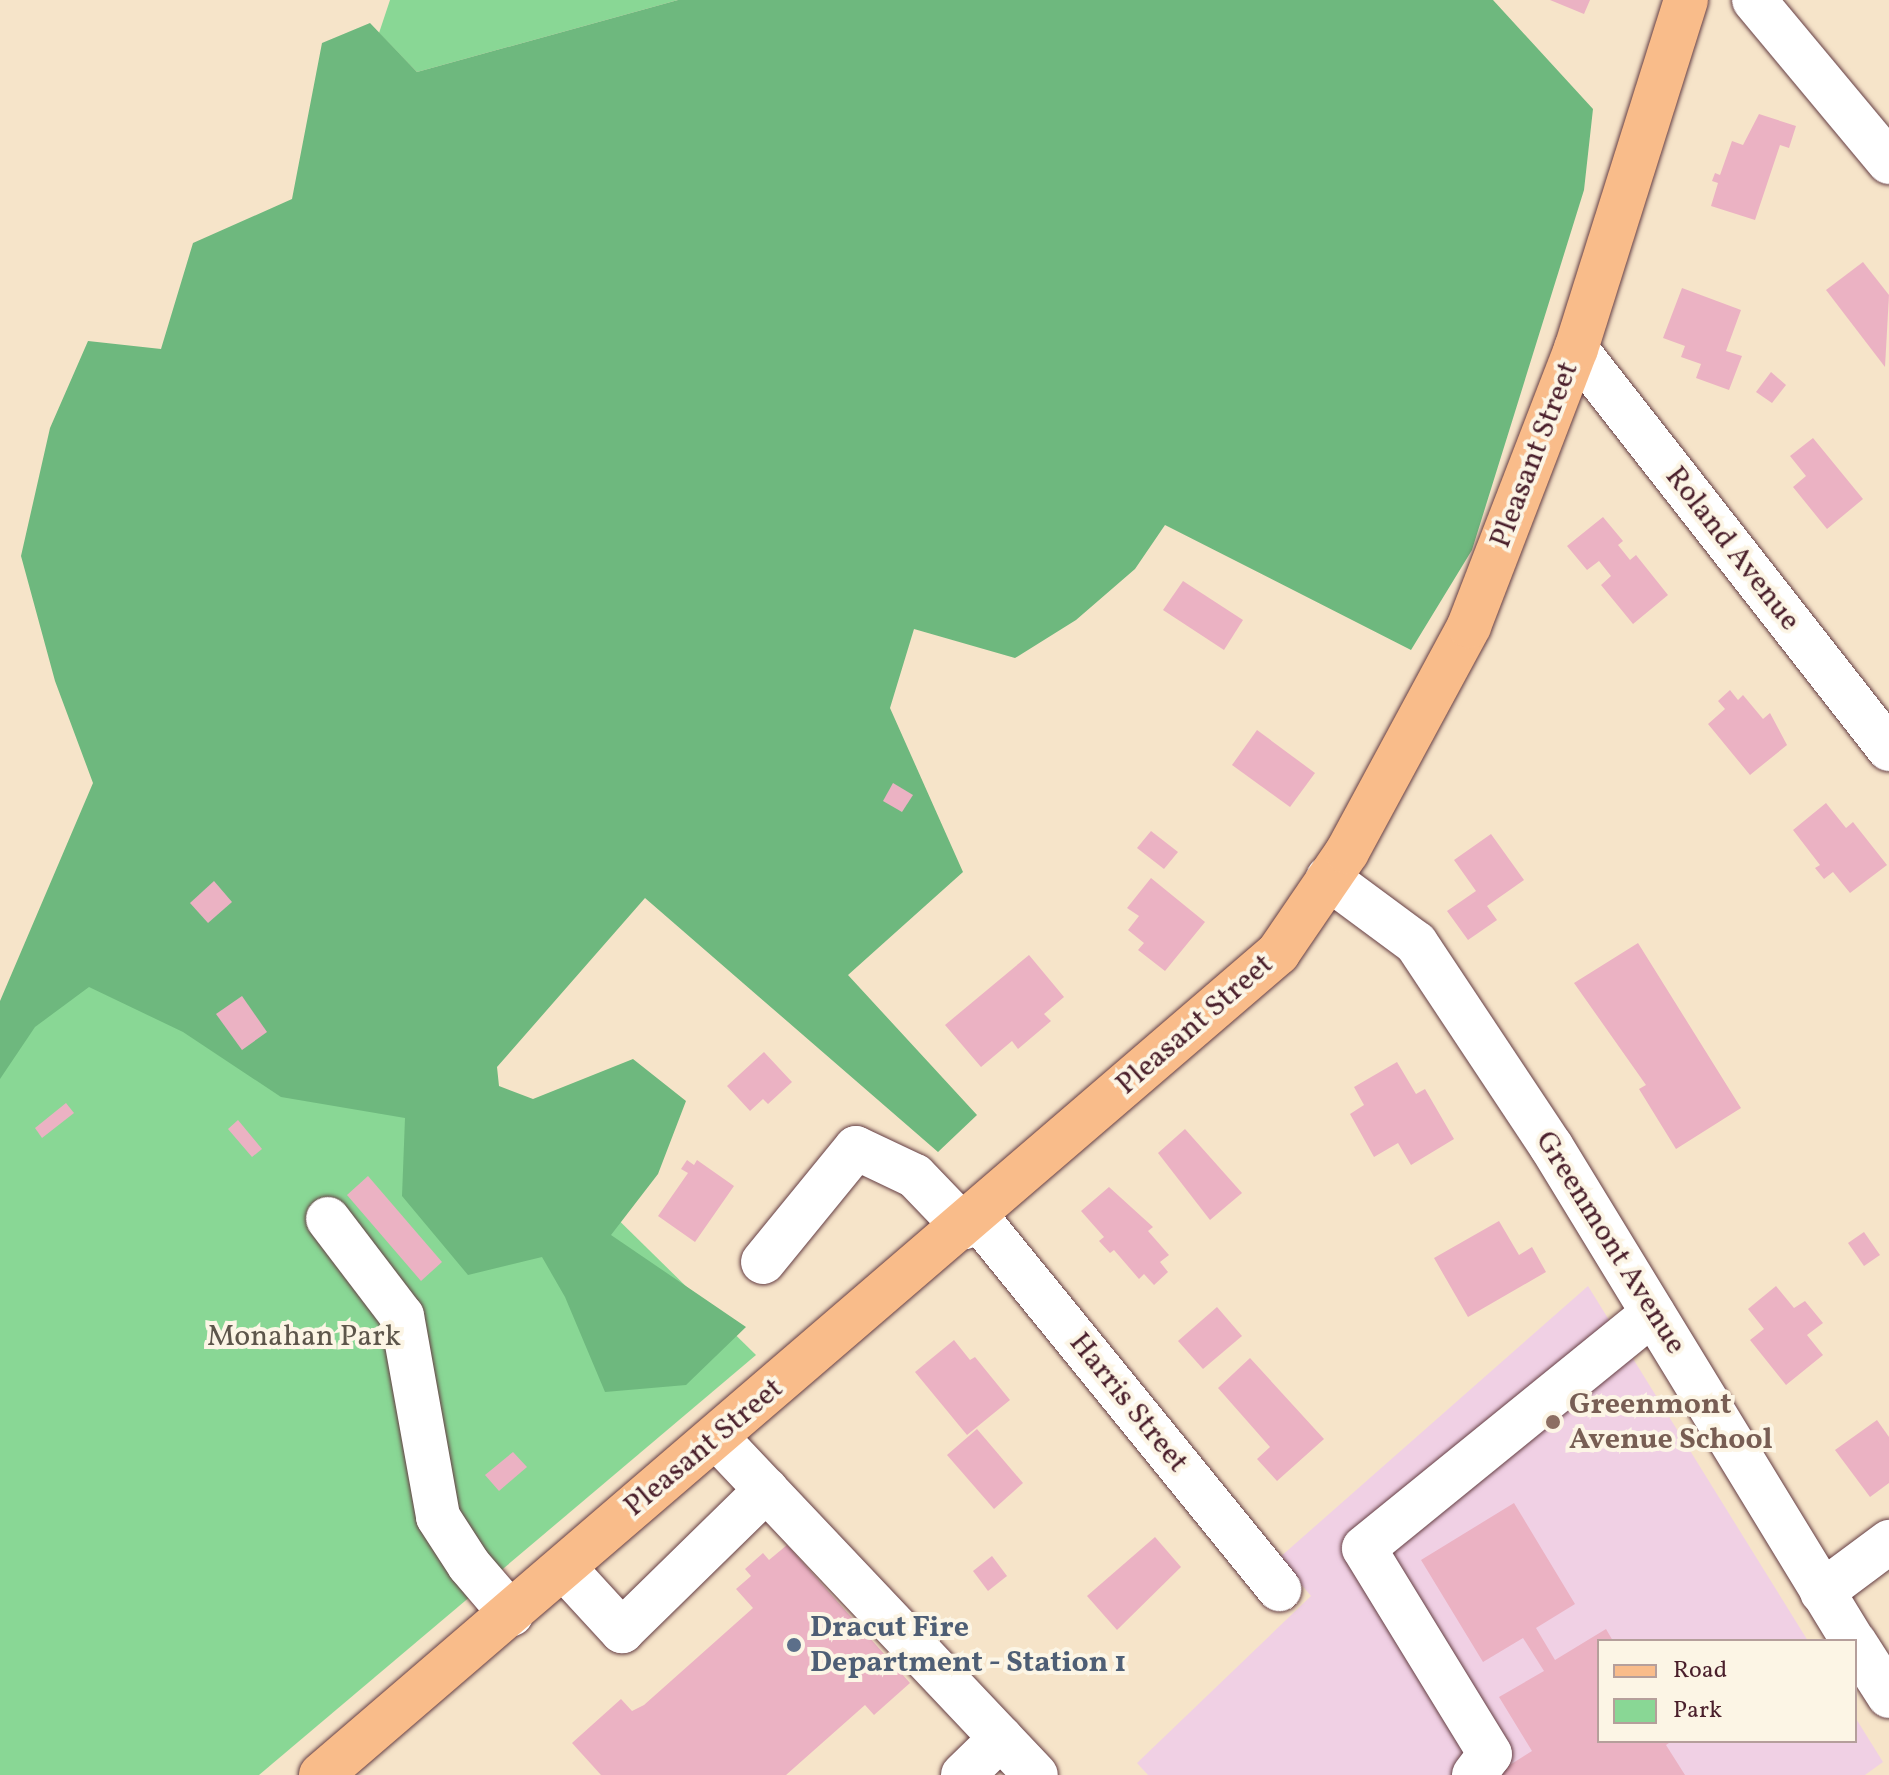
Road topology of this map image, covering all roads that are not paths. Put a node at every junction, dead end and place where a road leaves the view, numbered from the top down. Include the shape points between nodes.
1 (1686, 0) edge
2 (1754, 0) edge
3 (1889, 162) edge
4 (1576, 349) junction
5 (1889, 749) edge
6 (1328, 878) junction
7 (328, 1219) dead end
8 (970, 1222) junction
9 (763, 1262) dead end
10 (1653, 1313) junction
11 (717, 1438) junction
12 (766, 1490) junction
13 (1889, 1542) edge
14 (564, 1568) junction
15 (1279, 1589) dead end
16 (1822, 1592) junction
17 (511, 1614) junction
18 (1852, 1639) edge
19 (1857, 1647) edge
20 (1889, 1696) edge
21 (1001, 1738) junction
22 (321, 1775) edge
23 (963, 1775) edge
24 (1036, 1775) edge
25 (1474, 1775) edge

1 - 4 main road, Pleasant Street
2 - 3 street
4 - 5 street, Roland Avenue
4 - 6 main road, Pleasant Street via 1469,626
6 - 8 main road, Pleasant Street via 1278,953
6 - 10 street, Greenmont Avenue via 1416,943 1551,1146
7 - 17 street via 402,1316 438,1517 469,1565
8 - 9 street, Harris Street via 915,1176 856,1148
8 - 11 main road, Pleasant Street
8 - 15 street, Harris Street
10 - 16 street, Greenmont Avenue
10 - 25 street via 1364,1548 1490,1754
11 - 12 street
11 - 14 main road, Pleasant Street
12 - 14 street via 622,1631
12 - 21 street
13 - 16 street
14 - 17 main road, Pleasant Street
16 - 18 street, Greenmont Avenue
17 - 22 main road, Pleasant Street
19 - 20 street, Greenmont Avenue
21 - 23 street
21 - 24 street

